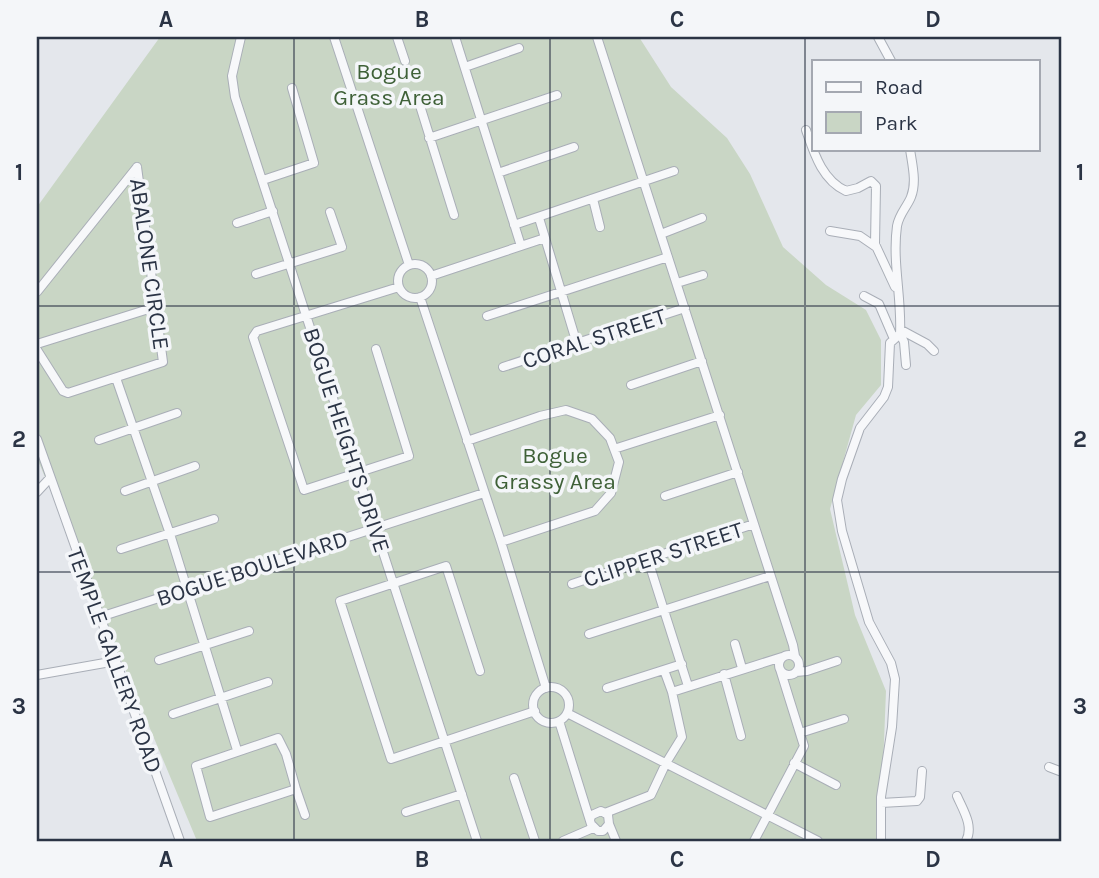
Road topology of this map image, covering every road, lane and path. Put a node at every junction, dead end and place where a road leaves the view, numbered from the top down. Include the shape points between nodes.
1 (242, 37) edge
2 (334, 37) edge
3 (397, 37) edge
4 (455, 37) edge
5 (597, 37) edge
6 (878, 37) edge
7 (519, 48) dead end
8 (890, 60) edge
9 (405, 61) dead end
10 (465, 67) junction
11 (292, 88) dead end
12 (557, 95) dead end
13 (417, 96) dead end
14 (481, 120) junction
15 (806, 130) dead end
16 (429, 138) junction
17 (812, 145) edge
18 (574, 147) dead end
19 (814, 150) edge
20 (909, 150) edge
21 (674, 171) dead end
22 (498, 173) junction
23 (263, 180) junction
24 (644, 181) junction
25 (593, 199) junction
26 (273, 211) junction
27 (330, 212) dead end
28 (454, 215) dead end
29 (538, 218) junction
30 (702, 218) dead end
31 (237, 223) dead end
32 (514, 225) junction
33 (600, 227) dead end
34 (830, 231) dead end
35 (661, 234) junction
36 (545, 238) junction
37 (521, 246) junction
38 (876, 247) junction
39 (668, 257) junction
40 (290, 264) junction
41 (409, 265) junction
42 (256, 274) dead end
43 (703, 275) dead end
44 (431, 276) junction
45 (677, 284) junction
46 (399, 286) junction
47 (561, 291) junction
48 (37, 292) edge
49 (897, 293) junction
50 (864, 296) dead end
51 (420, 297) junction
52 (155, 307) junction
53 (685, 309) junction
54 (306, 316) junction
55 (487, 316) dead end
56 (898, 334) junction
57 (37, 344) edge
58 (577, 344) junction
59 (376, 349) dead end
60 (37, 350) edge
61 (934, 351) dead end
62 (702, 361) junction
63 (906, 365) dead end
64 (503, 366) dead end
65 (116, 378) junction
66 (631, 385) dead end
67 (177, 413) dead end
68 (720, 415) junction
69 (133, 428) junction
70 (37, 439) edge
71 (99, 440) dead end
72 (467, 441) junction
73 (614, 449) junction
74 (195, 466) dead end
75 (738, 472) junction
76 (357, 473) junction
77 (50, 478) junction
78 (152, 482) junction
79 (125, 491) dead end
80 (37, 492) edge
81 (484, 493) junction
82 (665, 496) dead end
83 (214, 519) dead end
84 (754, 524) junction
85 (375, 527) junction
86 (170, 534) junction
87 (501, 542) junction
88 (121, 549) dead end
89 (648, 560) junction
90 (770, 576) junction
91 (394, 584) junction
92 (572, 584) dead end
93 (186, 590) junction
94 (665, 612) junction
95 (100, 617) junction
96 (249, 631) dead end
97 (589, 634) dead end
98 (735, 644) dead end
99 (203, 645) junction
100 (793, 645) junction
101 (794, 656) junction
102 (159, 660) dead end
103 (116, 661) junction
104 (779, 661) junction
105 (836, 661) dead end
106 (681, 664) junction
107 (742, 668) junction
108 (664, 670) junction
109 (480, 671) dead end
110 (798, 671) junction
111 (724, 674) junction
112 (37, 675) edge
113 (268, 682) dead end
114 (784, 685) junction
115 (688, 686) junction
116 (545, 688) junction
117 (607, 688) dead end
118 (672, 692) junction
119 (221, 697) junction
120 (535, 711) junction
121 (173, 713) dead end
122 (567, 713) junction
123 (844, 719) dead end
124 (559, 721) junction
125 (800, 733) junction
126 (741, 736) dead end
127 (443, 741) junction
128 (237, 750) junction
129 (666, 763) junction
130 (794, 764) junction
131 (1049, 767) dead end
132 (922, 771) dead end
133 (1062, 772) edge
134 (514, 778) dead end
135 (836, 785) dead end
136 (296, 789) junction
137 (462, 794) junction
138 (957, 796) dead end
139 (881, 803) junction
140 (406, 812) dead end
141 (605, 813) junction
142 (305, 815) dead end
143 (767, 815) junction
144 (592, 824) junction
145 (609, 824) junction
146 (179, 841) edge
147 (477, 841) edge
148 (535, 841) edge
149 (563, 841) edge
150 (616, 841) edge
151 (754, 841) edge
152 (818, 841) edge
153 (881, 841) edge
154 (966, 841) edge

1 - 23 street, BOGUE HEIGHTS DRIVE via 232,76 234,97
2 - 41 street
3 - 9 street
4 - 10 street
5 - 24 street
6 - 8 street
7 - 10 street
10 - 14 street
11 - 23 street via 314,163
12 - 14 street
13 - 16 street
14 - 16 street
14 - 22 street
15 - 17 street
16 - 28 street
18 - 22 street
19 - 38 street via 823,172 846,191 871,181 876,186
20 - 49 street via 914,187 897,226
21 - 24 street
22 - 32 street
23 - 26 street, BOGUE HEIGHTS DRIVE
24 - 25 street
24 - 35 street
25 - 29 street
25 - 33 street
26 - 31 street
26 - 40 street, BOGUE HEIGHTS DRIVE
27 - 40 street via 342,247
29 - 32 street
29 - 36 street
30 - 35 street
32 - 37 street
34 - 38 street via 860,236
35 - 39 street
36 - 37 street
36 - 47 street
37 - 44 street
38 - 49 street
39 - 45 street
39 - 47 street
40 - 42 street
40 - 54 street, BOGUE HEIGHTS DRIVE
41 - 44 street via 419,265
41 - 46 street via 401,272
43 - 45 street
44 - 51 street via 431,287
45 - 53 street
46 - 51 street via 409,297
46 - 54 street
47 - 55 street
47 - 58 street
48 - 52 street, ABALONE CIRCLE via 137,167
49 - 56 street
50 - 56 street via 879,304
51 - 72 street
52 - 57 street
52 - 65 street, ABALONE CIRCLE via 163,362
53 - 58 street, CORAL STREET
53 - 62 street
54 - 76 street, BOGUE HEIGHTS DRIVE
54 - 76 street via 257,331 253,337 257,350 304,491
56 - 61 street
56 - 63 street via 904,342
56 - 139 street via 888,351 888,387 860,428 837,500 869,622 895,679
58 - 64 street, CORAL STREET
59 - 76 street via 409,456
60 - 65 street, ABALONE CIRCLE via 65,392
62 - 66 street
62 - 68 street
65 - 69 street
67 - 69 street
68 - 73 street
68 - 75 street
69 - 71 street
69 - 78 street
70 - 77 street, TEMPLE GALLERY ROAD
72 - 73 street via 566,410 592,419
72 - 81 street
73 - 87 street via 619,462 611,493 595,511
74 - 78 street
75 - 82 street
75 - 84 street
76 - 85 street, BOGUE HEIGHTS DRIVE
77 - 80 street
77 - 95 street, TEMPLE GALLERY ROAD
78 - 79 street
78 - 86 street
81 - 85 street, BOGUE BOULEVARD
81 - 87 street
83 - 86 street
84 - 89 street, CLIPPER STREET
84 - 90 street
85 - 91 street, BOGUE HEIGHTS DRIVE
85 - 93 street, BOGUE BOULEVARD
86 - 88 street
86 - 93 street
87 - 116 street
89 - 92 street, CLIPPER STREET
89 - 94 street
90 - 94 street
90 - 100 street
91 - 109 street via 447,568
91 - 127 street, BOGUE HEIGHTS DRIVE
91 - 127 street via 341,600 344,615 390,759
93 - 95 street, BOGUE BOULEVARD
93 - 99 street
94 - 97 street
94 - 106 street
95 - 103 street, TEMPLE GALLERY ROAD
96 - 99 street
98 - 107 street
99 - 102 street
99 - 119 street
100 - 101 street
100 - 104 street
101 - 104 street
101 - 110 street
103 - 112 street
103 - 146 street, TEMPLE GALLERY ROAD
104 - 107 street
104 - 110 street
104 - 114 street
105 - 110 street
106 - 108 street
106 - 115 street
107 - 111 street
108 - 117 street
108 - 118 street
110 - 114 street
111 - 115 street
111 - 126 street
113 - 119 street
114 - 125 street
115 - 118 street
116 - 120 street via 537,695
116 - 122 street via 562,691 569,701
118 - 129 street via 682,737
119 - 121 street
119 - 128 street
120 - 124 street via 547,722
120 - 127 street
122 - 124 street
122 - 129 street
123 - 125 street
124 - 144 street
125 - 130 street via 804,746
127 - 137 street, BOGUE HEIGHTS DRIVE
128 - 136 street via 278,738
128 - 136 street via 196,766 210,817
129 - 141 street via 651,795
129 - 143 street
130 - 135 street
130 - 143 street
131 - 133 street
132 - 139 street via 917,801
134 - 148 street
136 - 142 street
137 - 140 street
137 - 147 street, BOGUE HEIGHTS DRIVE
138 - 154 street via 969,822
139 - 153 street
141 - 144 street via 596,812
141 - 145 street
143 - 151 street
143 - 152 street
144 - 145 street via 603,831
144 - 149 street
145 - 150 street

